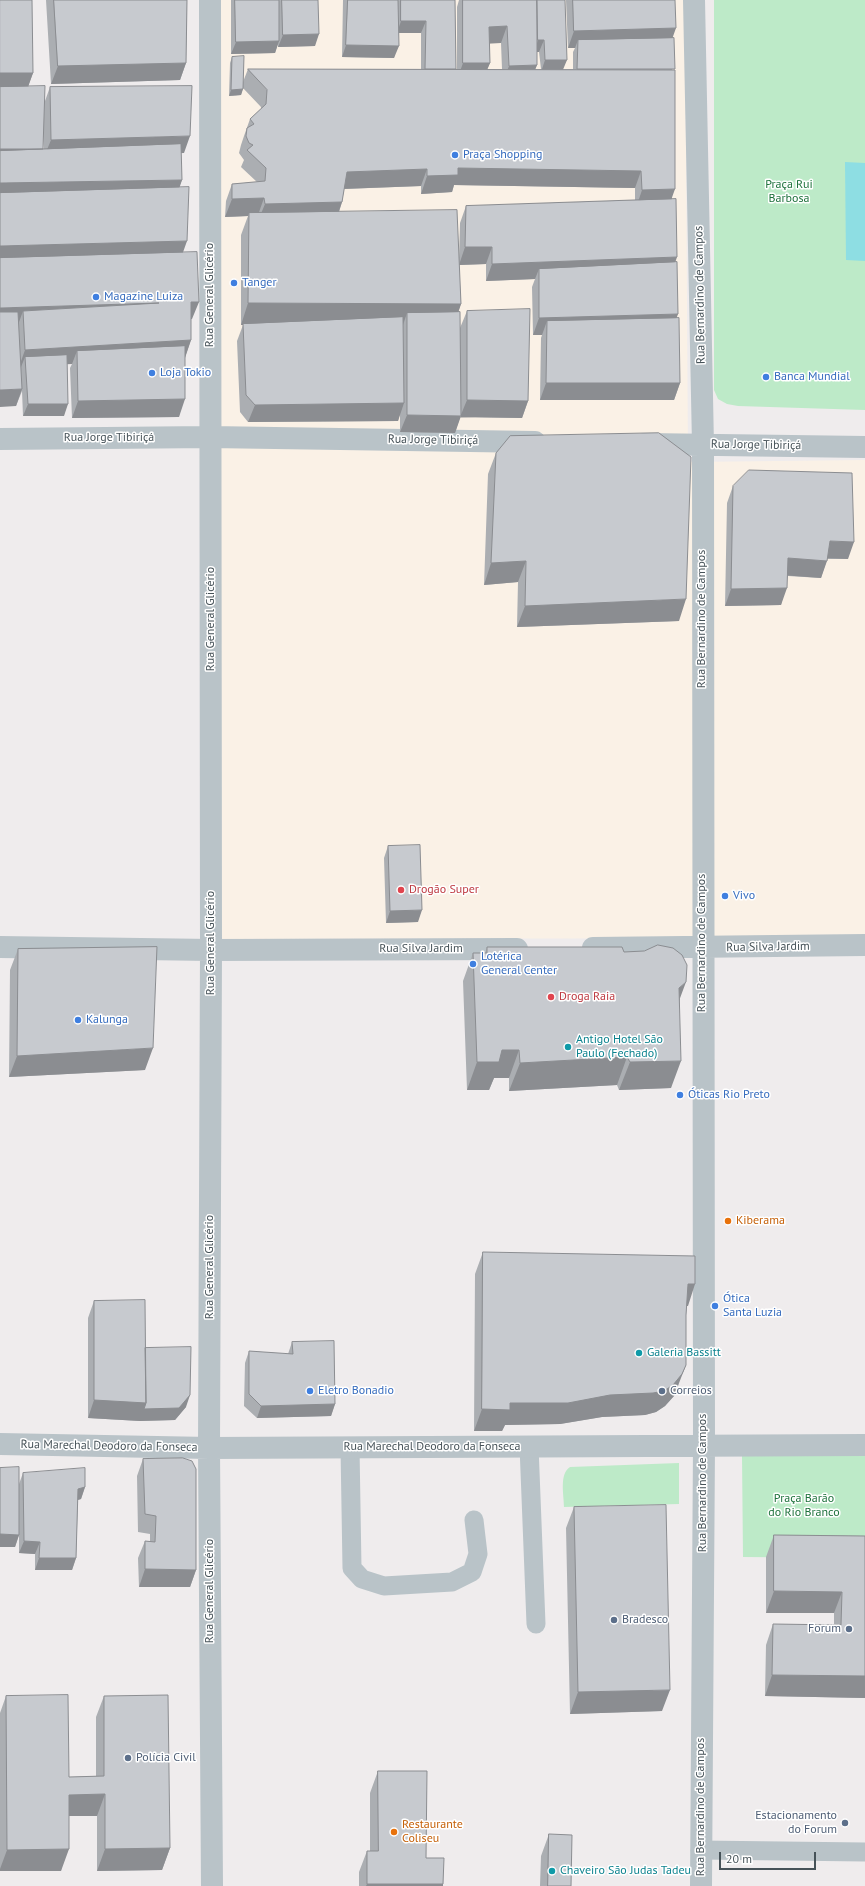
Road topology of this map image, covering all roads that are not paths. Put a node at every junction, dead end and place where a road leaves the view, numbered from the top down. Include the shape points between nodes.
1 (210, 0) edge
2 (694, 0) edge
3 (210, 437) junction
4 (0, 439) edge
5 (552, 442) edge
6 (623, 444) edge
7 (703, 445) junction
8 (865, 447) edge
9 (865, 945) edge
10 (0, 947) edge
11 (536, 948) edge
12 (575, 948) edge
13 (702, 948) junction
14 (211, 950) junction
15 (0, 1444) edge
16 (704, 1445) junction
17 (865, 1445) edge
18 (529, 1446) junction
19 (350, 1447) junction
20 (209, 1448) junction
21 (474, 1520) dead end
22 (536, 1624) dead end
23 (700, 1850) junction
24 (865, 1852) edge
25 (212, 1886) edge
26 (701, 1886) edge

1 - 3 street, Rua General Glicério
2 - 7 street, Rua Bernardino de Campos
3 - 4 street, Rua Jorge Tibiriçá
3 - 5 street, Rua Jorge Tibiriçá
3 - 14 street, Rua General Glicério
6 - 7 street, Rua Jorge Tibiriçá
7 - 8 street, Rua Jorge Tibiriçá
7 - 13 street, Rua Bernardino de Campos
9 - 13 street, Rua Silva Jardim
10 - 14 street, Rua Silva Jardim
11 - 14 street, Rua Silva Jardim
12 - 13 street, Rua Silva Jardim
13 - 16 street, Rua Bernardino de Campos
14 - 20 street, Rua General Glicério
15 - 20 street, Rua Marechal Deodoro da Fonseca
16 - 17 street, Rua Marechal Deodoro da Fonseca
16 - 18 street, Rua Marechal Deodoro da Fonseca
16 - 23 street, Rua Bernardino de Campos
18 - 19 street, Rua Marechal Deodoro da Fonseca
18 - 22 lane
19 - 20 street, Rua Marechal Deodoro da Fonseca
19 - 21 lane via 352,1568 362,1579 384,1586 445,1583 472,1572 478,1554
20 - 25 street, Rua General Glicério
23 - 24 lane
23 - 26 street, Rua Bernardino de Campos

